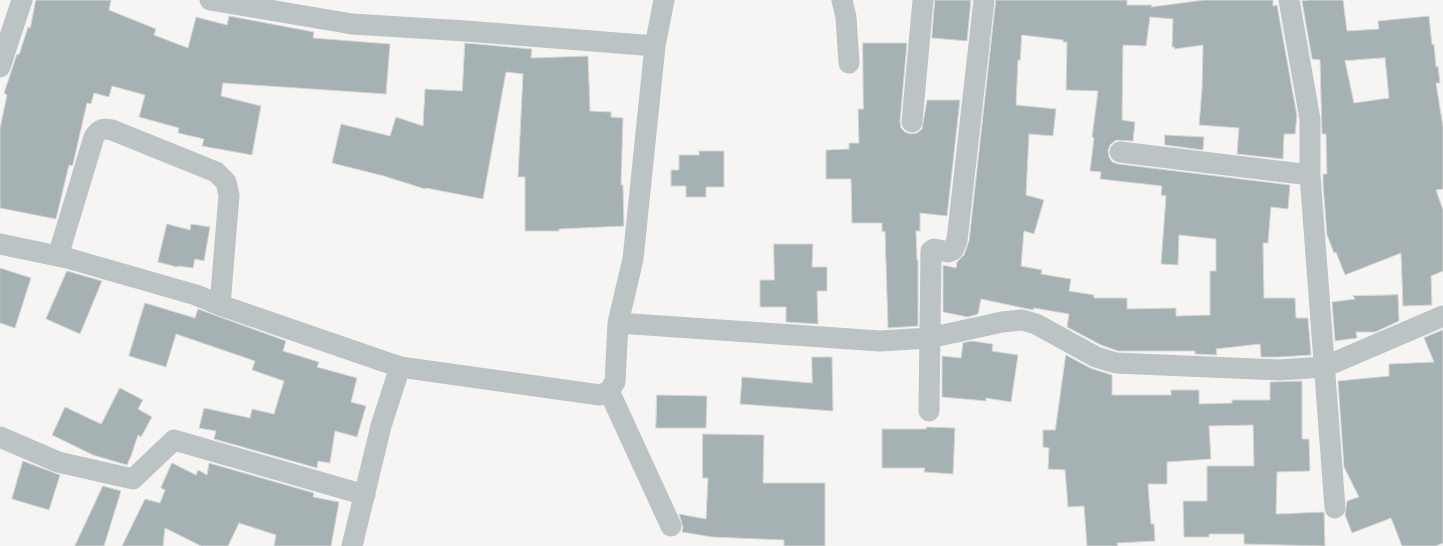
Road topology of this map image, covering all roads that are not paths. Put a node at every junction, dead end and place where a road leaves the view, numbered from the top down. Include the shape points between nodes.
1 (22, 0) edge
2 (210, 0) edge
3 (664, 0) edge
4 (842, 0) edge
5 (923, 0) edge
6 (984, 0) edge
7 (1289, 0) edge
8 (655, 46) junction
9 (849, 63) dead end
10 (0, 67) edge
11 (912, 122) dead end
12 (1120, 152) dead end
13 (1310, 175) junction
14 (0, 244) edge
15 (58, 256) junction
16 (220, 305) junction
17 (1443, 316) edge
18 (618, 323) junction
19 (929, 338) junction
20 (400, 367) junction
21 (1324, 367) junction
22 (609, 391) junction
23 (928, 411) dead end
24 (0, 437) edge
25 (365, 494) junction
26 (1335, 508) dead end
27 (671, 526) dead end
28 (352, 546) edge

1 - 10 street
2 - 8 street via 352,24
3 - 8 street
4 - 9 street
5 - 11 street
6 - 19 street via 957,240 953,250 931,251
7 - 13 street via 1310,119
8 - 18 street via 633,259
12 - 13 street
13 - 21 street
14 - 15 street
15 - 16 street via 196,295
15 - 16 street via 94,137 104,128 112,130 216,172 226,182 229,195
16 - 20 street
17 - 21 street
18 - 19 street via 851,339
18 - 22 street via 615,382
19 - 21 street via 1022,320 1036,324 1096,357 1116,363 1280,370
19 - 23 street
20 - 22 street via 588,394 600,395
20 - 25 street
21 - 26 street
22 - 27 street
24 - 25 street via 58,462 133,479 174,440
25 - 28 street

